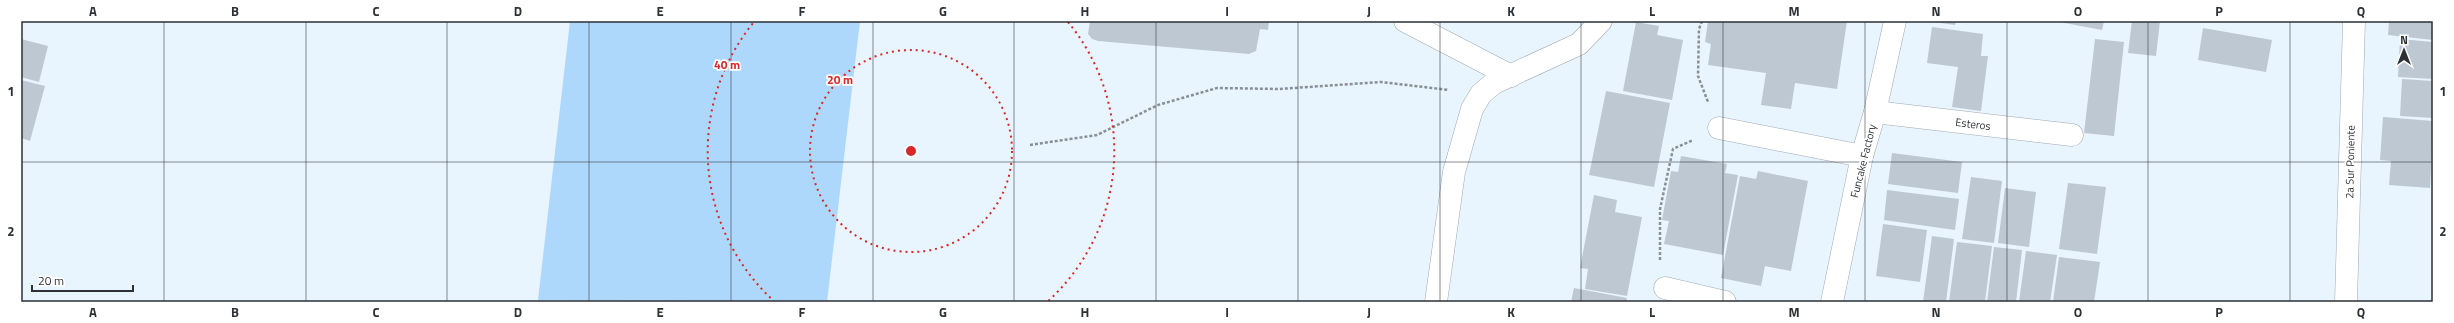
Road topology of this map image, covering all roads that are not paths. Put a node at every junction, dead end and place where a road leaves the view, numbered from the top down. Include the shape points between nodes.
1 (1405, 21) edge
2 (1600, 21) edge
3 (1895, 21) edge
4 (2354, 21) edge
5 (1511, 76) junction
6 (1875, 112) junction
7 (1719, 128) road end
8 (2072, 136) dead end
9 (1862, 156) junction
10 (1665, 288) road end
11 (1436, 302) edge
12 (1725, 302) edge
13 (1832, 302) edge
14 (2346, 302) edge

1 - 5 street
2 - 5 street via 1579,44
3 - 6 street, Funcake Factory
4 - 14 street, 2a Sur Poniente
5 - 11 street via 1494,83 1481,94 1472,109 1454,172
6 - 8 street, Esteros
6 - 9 street, Funcake Factory
7 - 9 street
9 - 13 street, Funcake Factory
10 - 12 street

